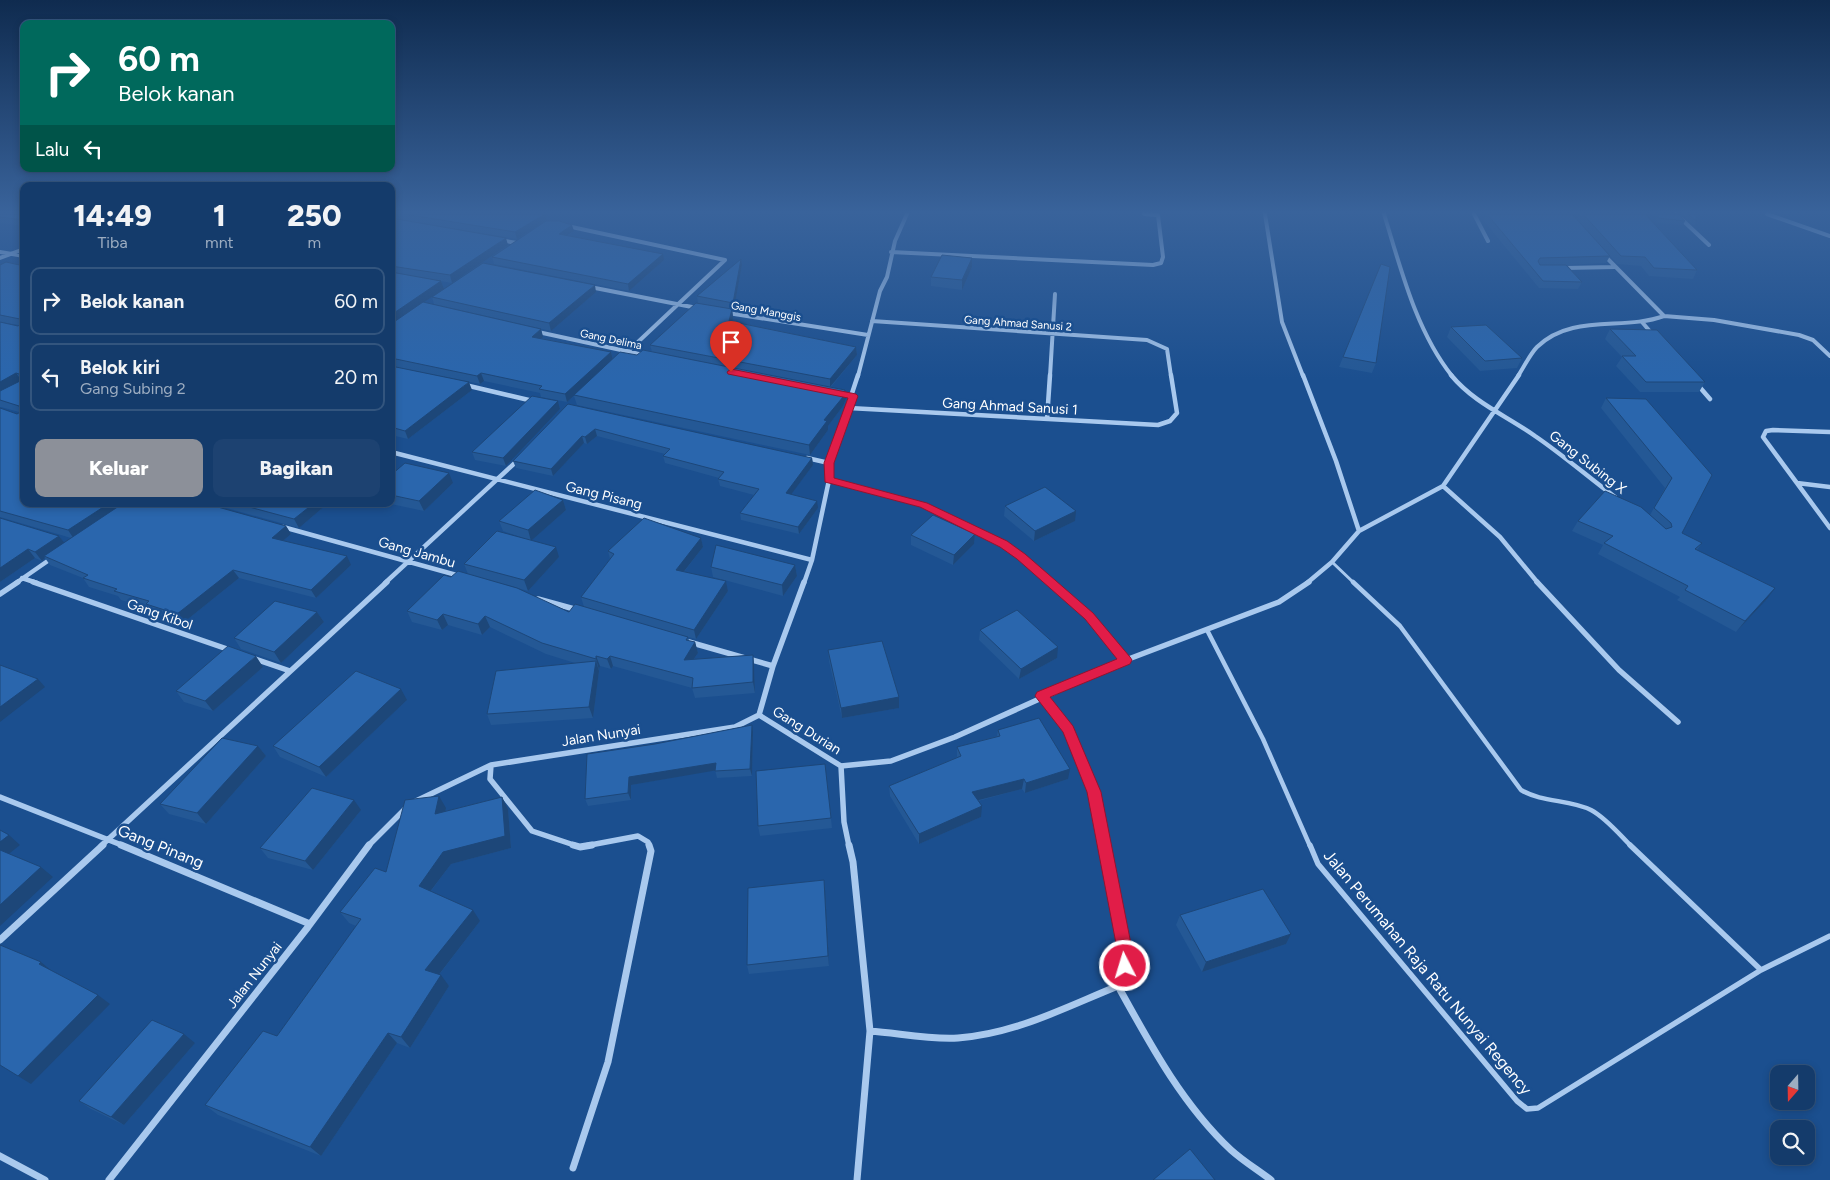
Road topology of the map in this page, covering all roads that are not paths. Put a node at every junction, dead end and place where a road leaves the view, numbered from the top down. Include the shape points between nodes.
1 (718, 269) edge
2 (888, 269) edge
3 (1274, 269) edge
4 (1401, 269) edge
5 (1616, 269) edge
6 (581, 285) edge
7 (1055, 294) dead end
8 (678, 304) junction
9 (705, 309) edge
10 (724, 313) edge
11 (1664, 316) junction
12 (872, 321) junction
13 (1642, 322) junction
14 (531, 330) edge
15 (1051, 335) junction
16 (868, 336) junction
17 (1655, 336) edge
18 (627, 352) junction
19 (646, 355) edge
20 (1830, 356) edge
21 (614, 364) edge
22 (1692, 378) edge
23 (456, 384) edge
24 (843, 394) edge
25 (853, 396) junction
26 (1710, 399) dead end
27 (539, 402) edge
28 (849, 408) junction
29 (1495, 413) junction
30 (1047, 419) junction
31 (1170, 421) joint
32 (1830, 432) edge
33 (395, 453) edge
34 (802, 457) edge
35 (520, 458) edge
36 (829, 463) junction
37 (499, 480) junction
38 (829, 480) junction
39 (1797, 482) junction
40 (1443, 486) junction
41 (1830, 487) edge
42 (1617, 498) edge
43 (272, 524) edge
44 (1830, 528) edge
45 (1359, 531) junction
46 (59, 553) edge
47 (812, 560) junction
48 (411, 562) junction
49 (1332, 562) junction
50 (22, 578) junction
51 (464, 578) edge
52 (0, 594) edge
53 (528, 596) edge
54 (584, 612) edge
55 (1207, 630) junction
56 (679, 639) edge
57 (234, 652) edge
58 (244, 655) edge
59 (1126, 660) junction
60 (773, 666) junction
61 (290, 671) junction
62 (1042, 696) junction
63 (759, 715) junction
64 (1678, 722) dead end
65 (491, 765) junction
66 (841, 766) junction
67 (0, 797) edge
68 (107, 840) junction
69 (310, 924) junction
70 (1830, 936) edge
71 (0, 940) edge
72 (1761, 970) junction
73 (1118, 986) junction
74 (870, 1031) junction
75 (0, 1156) edge
76 (573, 1168) dead end
77 (45, 1180) edge
78 (109, 1180) edge
79 (857, 1180) edge
80 (1271, 1180) edge

1 - 8 street
2 - 12 street
3 - 45 street via 1282,322 1336,461
4 - 29 street, Gang Subing X via 1409,297 1444,366 1464,391
5 - 11 street
6 - 8 street
7 - 15 street
8 - 9 street
8 - 18 street
10 - 16 street, Gang Manggis
11 - 13 street
11 - 20 street via 1714,320 1799,335 1813,340
12 - 15 street, Gang Ahmad Sanusi 2
12 - 16 street
13 - 17 street
13 - 29 street via 1579,325 1554,336 1532,354
14 - 18 street, Gang Delima
15 - 30 street
15 - 31 street, Gang Ahmad Sanusi 2 via 1147,340 1162,345 1167,349 1177,413
16 - 25 street
18 - 19 street, Gang Delima
18 - 21 street
22 - 26 street
23 - 27 street
24 - 25 street
25 - 28 street
28 - 30 street, Gang Ahmad Sanusi 1
28 - 36 street
29 - 40 street
29 - 42 street, Gang Subing X via 1534,435
30 - 31 street, Gang Ahmad Sanusi 1 via 1158,425
32 - 39 street via 1774,430 1763,434 1764,442
33 - 37 street, Gang Pisang
34 - 36 street
35 - 37 street
36 - 38 street
37 - 47 street, Gang Pisang
37 - 48 street
38 - 47 street
38 - 59 street via 923,505 1004,544 1089,616
39 - 41 street
39 - 44 street
40 - 45 street
40 - 64 street via 1500,538 1619,670
43 - 48 street, Gang Jambu
45 - 49 street
46 - 50 street
47 - 60 street
48 - 51 street, Gang Jambu
48 - 61 street
49 - 55 street via 1279,602
49 - 72 lane via 1400,626 1521,790 1530,796 1585,807 1598,814
50 - 52 street
50 - 57 street, Gang Kibol
53 - 54 street
55 - 59 street
55 - 72 lane, Jalan Perumahan Raja Ratu Nunyai Regency via 1263,739 1318,864 1517,1101 1527,1108 1538,1108
56 - 60 street
58 - 61 street
59 - 62 street
60 - 63 street
61 - 68 street
62 - 66 street via 955,737 891,761
62 - 73 street via 1068,730 1094,792 1125,954
63 - 65 street, Jalan Nunyai via 735,727
63 - 66 street, Gang Durian
65 - 69 street, Jalan Nunyai via 428,794 398,813 357,860
65 - 76 street via 490,779 532,831 580,847 638,836 648,842 651,851 608,1062
66 - 74 street via 844,822 853,862
67 - 68 street, Gang Pinang
68 - 69 street, Gang Pinang
68 - 71 street
69 - 78 street, Jalan Nunyai
70 - 72 lane, Jalan Perumahan Raja Ratu Nunyai Regency
73 - 74 street via 1018,1026 983,1035 956,1038
73 - 80 street via 1150,1044 1189,1102 1231,1150
74 - 79 street
75 - 77 street

